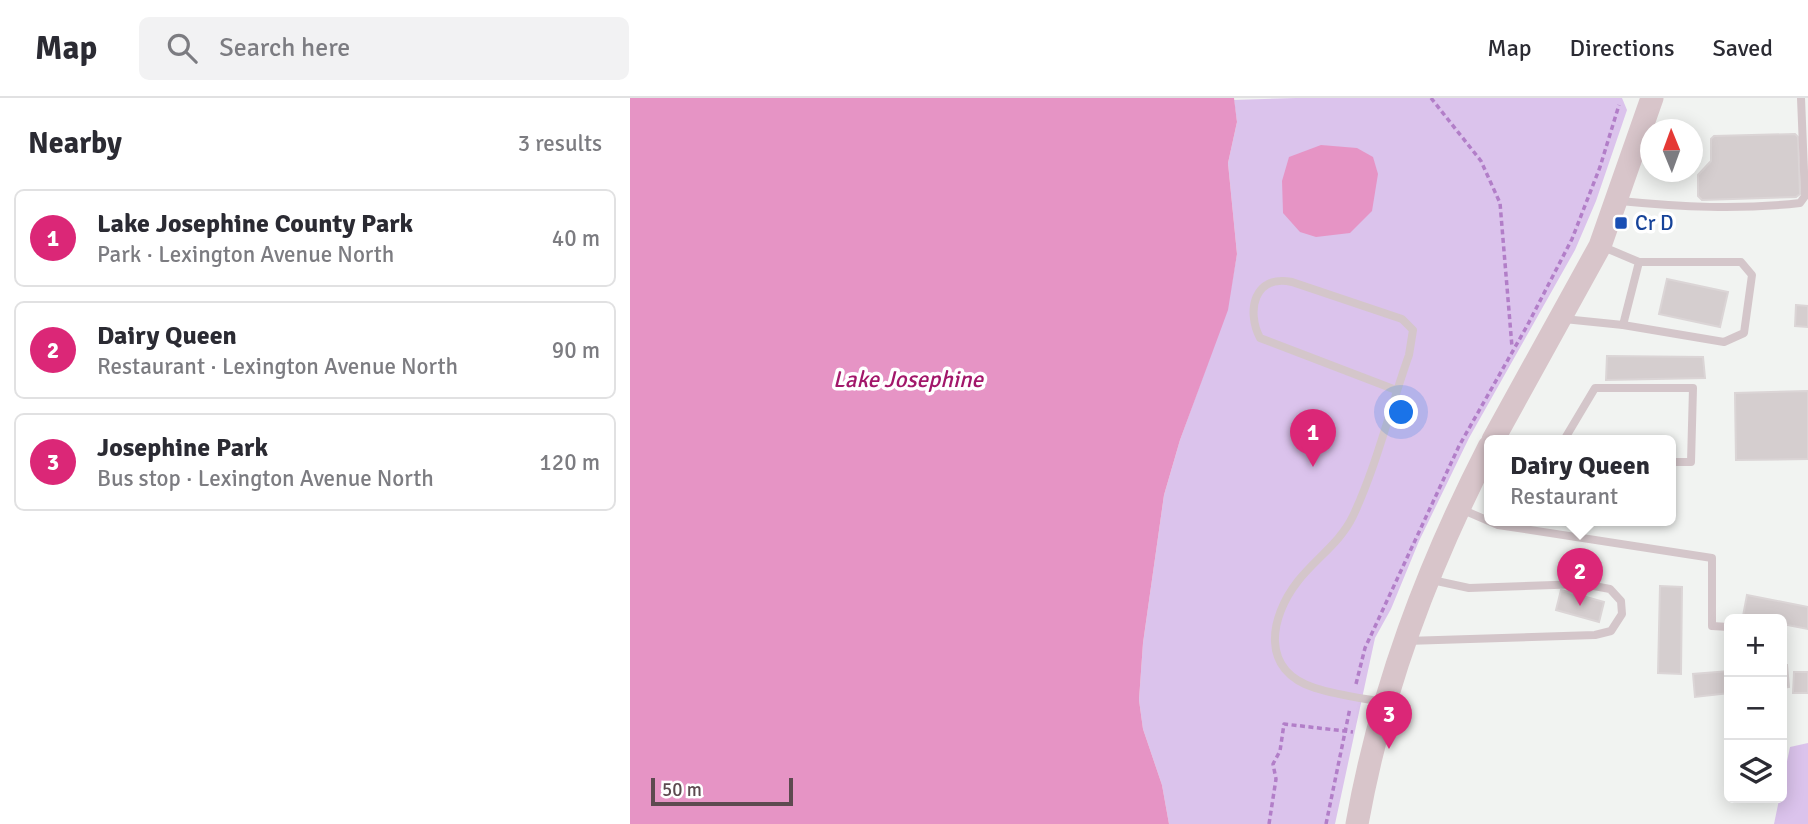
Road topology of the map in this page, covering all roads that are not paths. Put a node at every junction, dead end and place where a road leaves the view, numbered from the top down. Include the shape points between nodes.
1 (1652, 98) edge
2 (1801, 98) edge
3 (1617, 200) junction
4 (1600, 246) junction
5 (1639, 262) junction
6 (1561, 319) junction
7 (1623, 325) junction
8 (1396, 390) junction
9 (1496, 435) edge
10 (1567, 435) edge
11 (1484, 457) edge
12 (1676, 462) edge
13 (1459, 507) junction
14 (1484, 519) edge
15 (1498, 526) edge
16 (1428, 579) junction
17 (1724, 627) edge
18 (1403, 641) junction
19 (1383, 702) junction
20 (1357, 824) edge

1 - 3 main road
2 - 3 lane via 1805,196 1800,203 1682,207
3 - 4 main road
4 - 5 lane
4 - 6 main road
5 - 7 lane
5 - 7 lane via 1741,262 1752,275 1744,334 1724,342
6 - 7 lane
6 - 9 main road
8 - 8 lane via 1414,339 1413,330 1402,319 1281,280 1267,283 1258,292 1251,314 1260,338
8 - 19 lane via 1353,516 1334,545 1289,594 1273,638 1282,666 1301,681 1314,688
10 - 12 lane via 1595,388 1693,388 1691,462
11 - 13 main road
13 - 14 lane
13 - 16 main road
15 - 17 lane via 1712,558 1712,626
16 - 18 main road
16 - 18 lane via 1469,588 1583,584 1610,589 1621,601 1622,614 1611,631 1595,635
18 - 19 main road
19 - 20 main road

